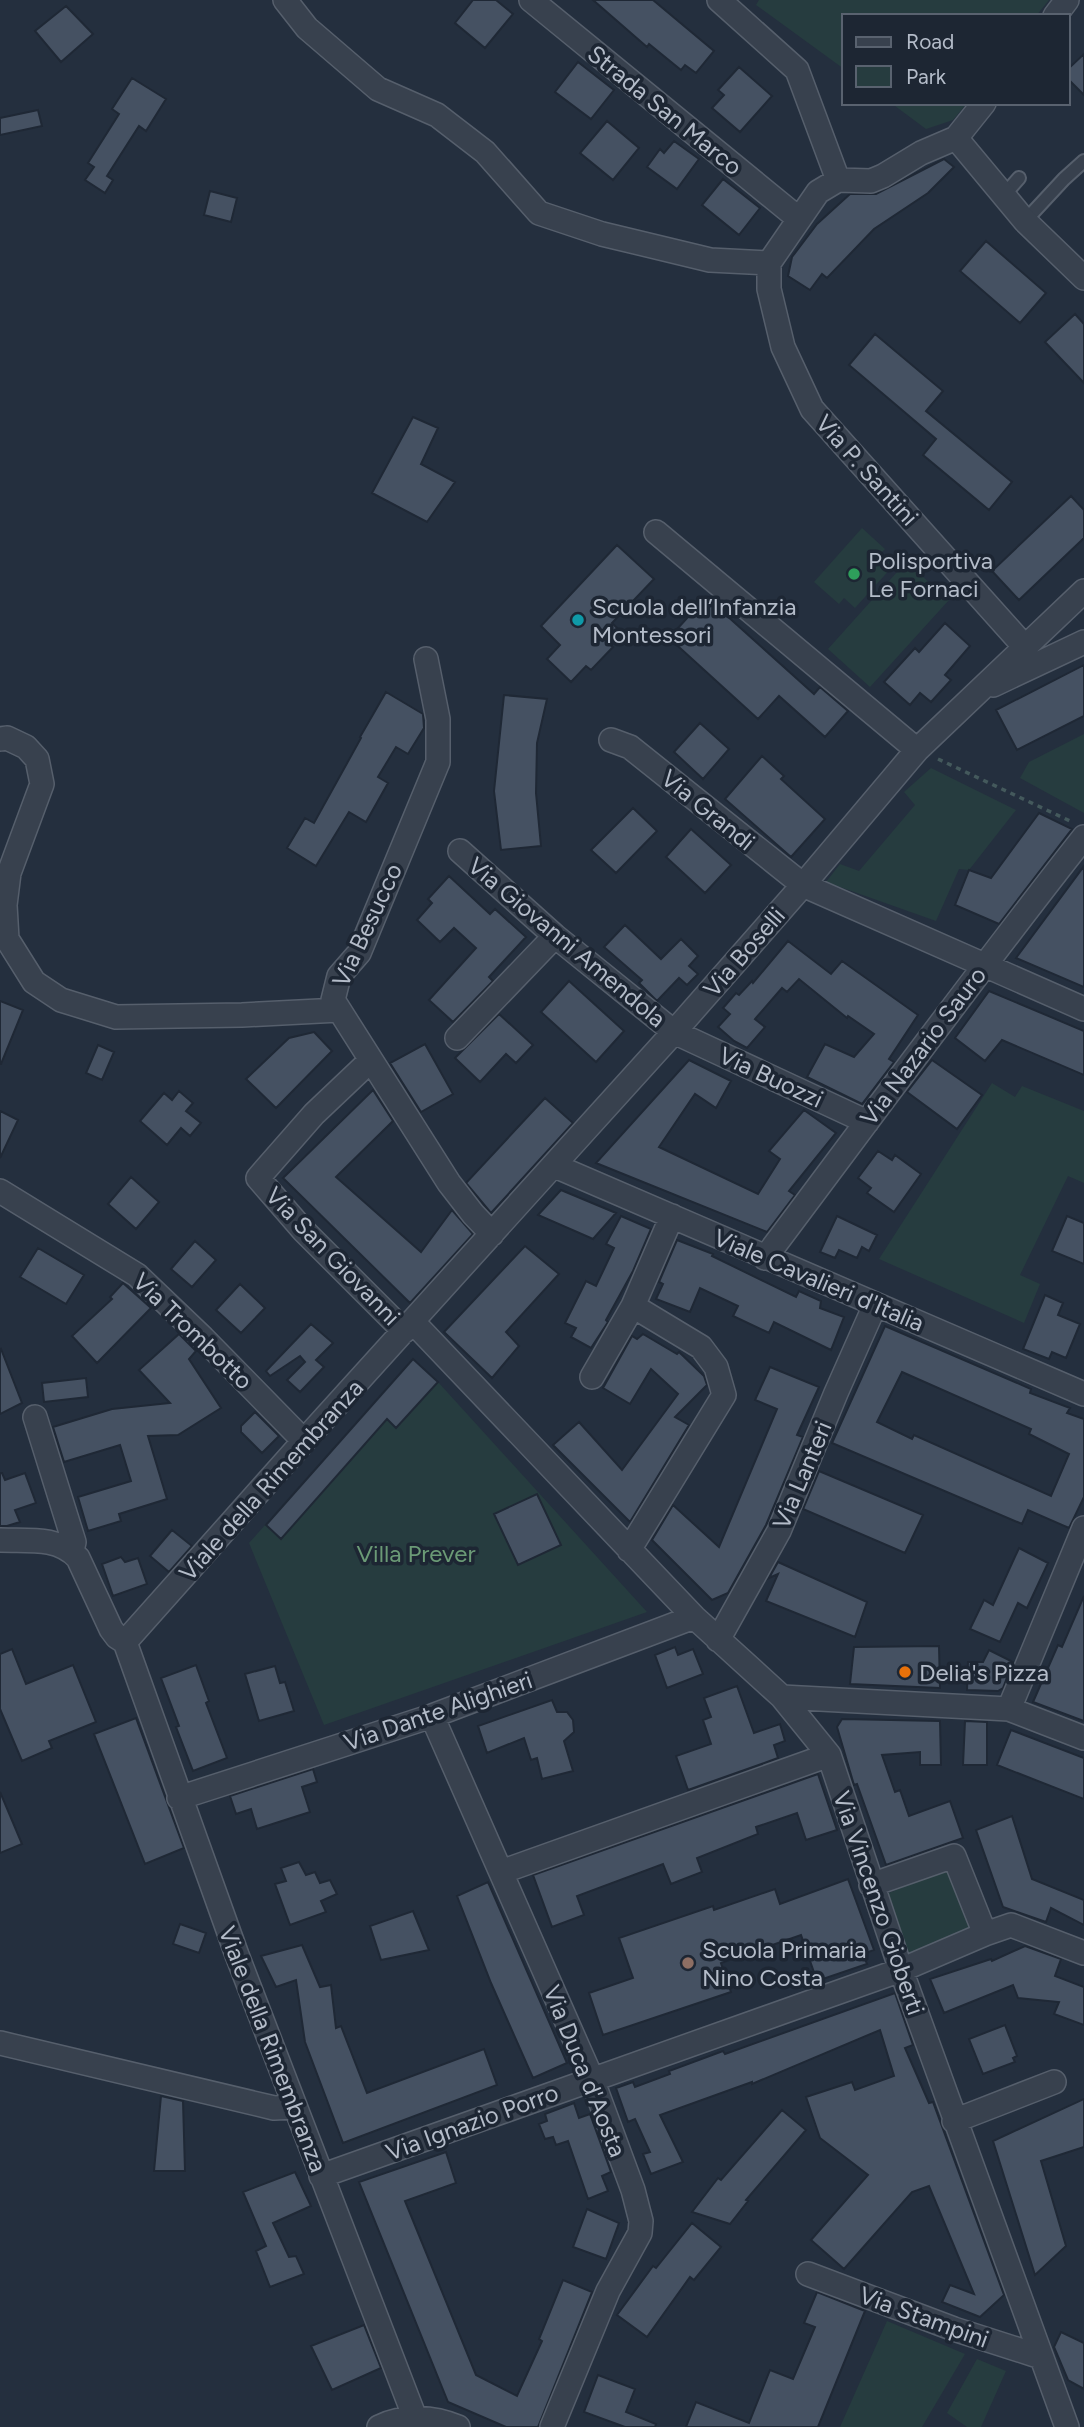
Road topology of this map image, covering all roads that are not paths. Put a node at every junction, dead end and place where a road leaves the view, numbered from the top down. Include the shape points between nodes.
1 (285, 0) edge
2 (531, 0) edge
3 (719, 0) edge
4 (1068, 0) edge
5 (1057, 14) edge
6 (982, 105) edge
7 (956, 138) junction
8 (1084, 161) edge
9 (838, 180) junction
10 (799, 219) junction
11 (1025, 221) junction
12 (769, 264) junction
13 (1084, 278) edge
14 (656, 533) dead end
15 (1084, 592) edge
16 (1084, 642) edge
17 (1024, 646) junction
18 (426, 659) dead end
19 (974, 694) junction
20 (0, 739) edge
21 (611, 740) dead end
22 (917, 750) junction
23 (1078, 829) edge
24 (460, 851) dead end
25 (803, 886) junction
26 (555, 936) junction
27 (983, 965) junction
28 (1084, 1009) edge
29 (339, 1010) junction
30 (674, 1032) junction
31 (457, 1038) dead end
32 (371, 1060) junction
33 (867, 1122) junction
34 (555, 1166) junction
35 (0, 1191) edge
36 (672, 1216) junction
37 (492, 1234) junction
38 (765, 1258) junction
39 (875, 1305) junction
40 (633, 1306) junction
41 (409, 1326) junction
42 (592, 1377) dead end
43 (1084, 1394) edge
44 (35, 1417) dead end
45 (304, 1441) junction
46 (1084, 1528) edge
47 (0, 1540) edge
48 (629, 1550) junction
49 (72, 1551) junction
50 (694, 1617) junction
51 (718, 1640) junction
52 (125, 1643) junction
53 (782, 1697) junction
54 (1009, 1709) junction
55 (432, 1716) junction
56 (1084, 1738) edge
57 (829, 1755) junction
58 (179, 1798) junction
59 (501, 1872) junction
60 (871, 1885) junction
61 (985, 1934) junction
62 (1084, 1953) edge
63 (901, 1970) junction
64 (0, 2043) edge
65 (592, 2079) junction
66 (1054, 2082) dead end
67 (295, 2107) junction
68 (954, 2121) junction
69 (321, 2176) junction
70 (808, 2274) dead end
71 (1041, 2357) junction
72 (415, 2418) junction
73 (379, 2427) edge
74 (458, 2427) edge
75 (552, 2427) edge
76 (1067, 2427) edge

1 - 12 street via 307,28 378,89 437,115 485,152 539,213 601,234 710,260
2 - 10 street, Strada San Marco
3 - 9 street via 797,70
4 - 5 street
6 - 7 street
7 - 9 street via 871,181
7 - 11 street via 1011,186
8 - 11 lane
9 - 10 street via 818,192
10 - 12 street
11 - 13 street
12 - 17 street, Via P. Santini via 769,289 783,347 812,409
14 - 22 street
15 - 17 street, Via Boselli
16 - 19 street
17 - 19 street, Via Boselli
18 - 29 street, Via Besucco via 438,719 438,762 359,953 339,976 333,1000
19 - 22 street, Via Boselli
20 - 29 street via 26,747 37,759 42,783 9,873 5,905 7,939 34,982 61,1000 116,1017
21 - 25 street, Via Grandi via 631,747
22 - 25 street, Via Boselli
23 - 27 street, Via Nazario Sauro
24 - 26 street, Via Giovanni Amendola
25 - 27 street, Via Grandi
25 - 30 street, Via Boselli
26 - 30 street, Via Giovanni Amendola
26 - 31 street
27 - 28 street, Via Grandi
27 - 33 street, Via Nazario Sauro
29 - 32 street, Via Besucco
30 - 33 street, Via Buozzi
30 - 34 street, Via Boselli
32 - 37 street, Via Besucco via 449,1183
32 - 41 street, Via San Giovanni via 314,1114 258,1178 303,1230
33 - 38 street, Via Nazario Sauro
34 - 36 street, Viale Cavalieri d'Italia
34 - 37 street, Via Boselli
35 - 45 street, Via Trombotto via 137,1275
36 - 38 street, Viale Cavalieri d'Italia
36 - 40 street
37 - 41 street, Via Boselli
38 - 39 street, Viale Cavalieri d'Italia
39 - 43 street, Viale Cavalieri d'Italia
39 - 51 street, Via Lanteri via 779,1531
40 - 42 street
40 - 48 street via 701,1347 716,1367 724,1395
41 - 45 street, Viale della Rimembranza
41 - 48 street
44 - 49 street via 74,1542
45 - 52 street, Viale della Rimembranza
46 - 54 street
47 - 49 street via 58,1543
48 - 50 street
49 - 52 street via 111,1629
50 - 51 street
50 - 55 street, Via Dante Alighieri
51 - 53 street
52 - 58 street, Viale della Rimembranza
53 - 54 street
53 - 57 street, Via Vincenzo Gioberti
54 - 56 street
55 - 58 street, Via Dante Alighieri
55 - 59 street, Via Duca d'Aosta
57 - 59 street
57 - 60 street, Via Vincenzo Gioberti
58 - 67 street, Viale della Rimembranza
59 - 65 street, Via Duca d'Aosta
60 - 61 street via 954,1856
60 - 63 street, Via Vincenzo Gioberti
61 - 62 street, Via Ignazio Porro via 1011,1925
61 - 63 street, Via Ignazio Porro
63 - 65 street, Via Ignazio Porro
63 - 68 street, Via Vincenzo Gioberti
64 - 67 street via 274,2108
65 - 69 street, Via Ignazio Porro
65 - 75 street, Via Duca d'Aosta via 633,2190 640,2234 608,2291
66 - 68 street
67 - 69 street, Viale della Rimembranza
68 - 71 street, Via Vincenzo Gioberti
69 - 72 street, Viale della Rimembranza
70 - 71 street, Via Stampini
71 - 76 street, Via Vincenzo Gioberti
72 - 73 street
72 - 74 street via 443,2420

